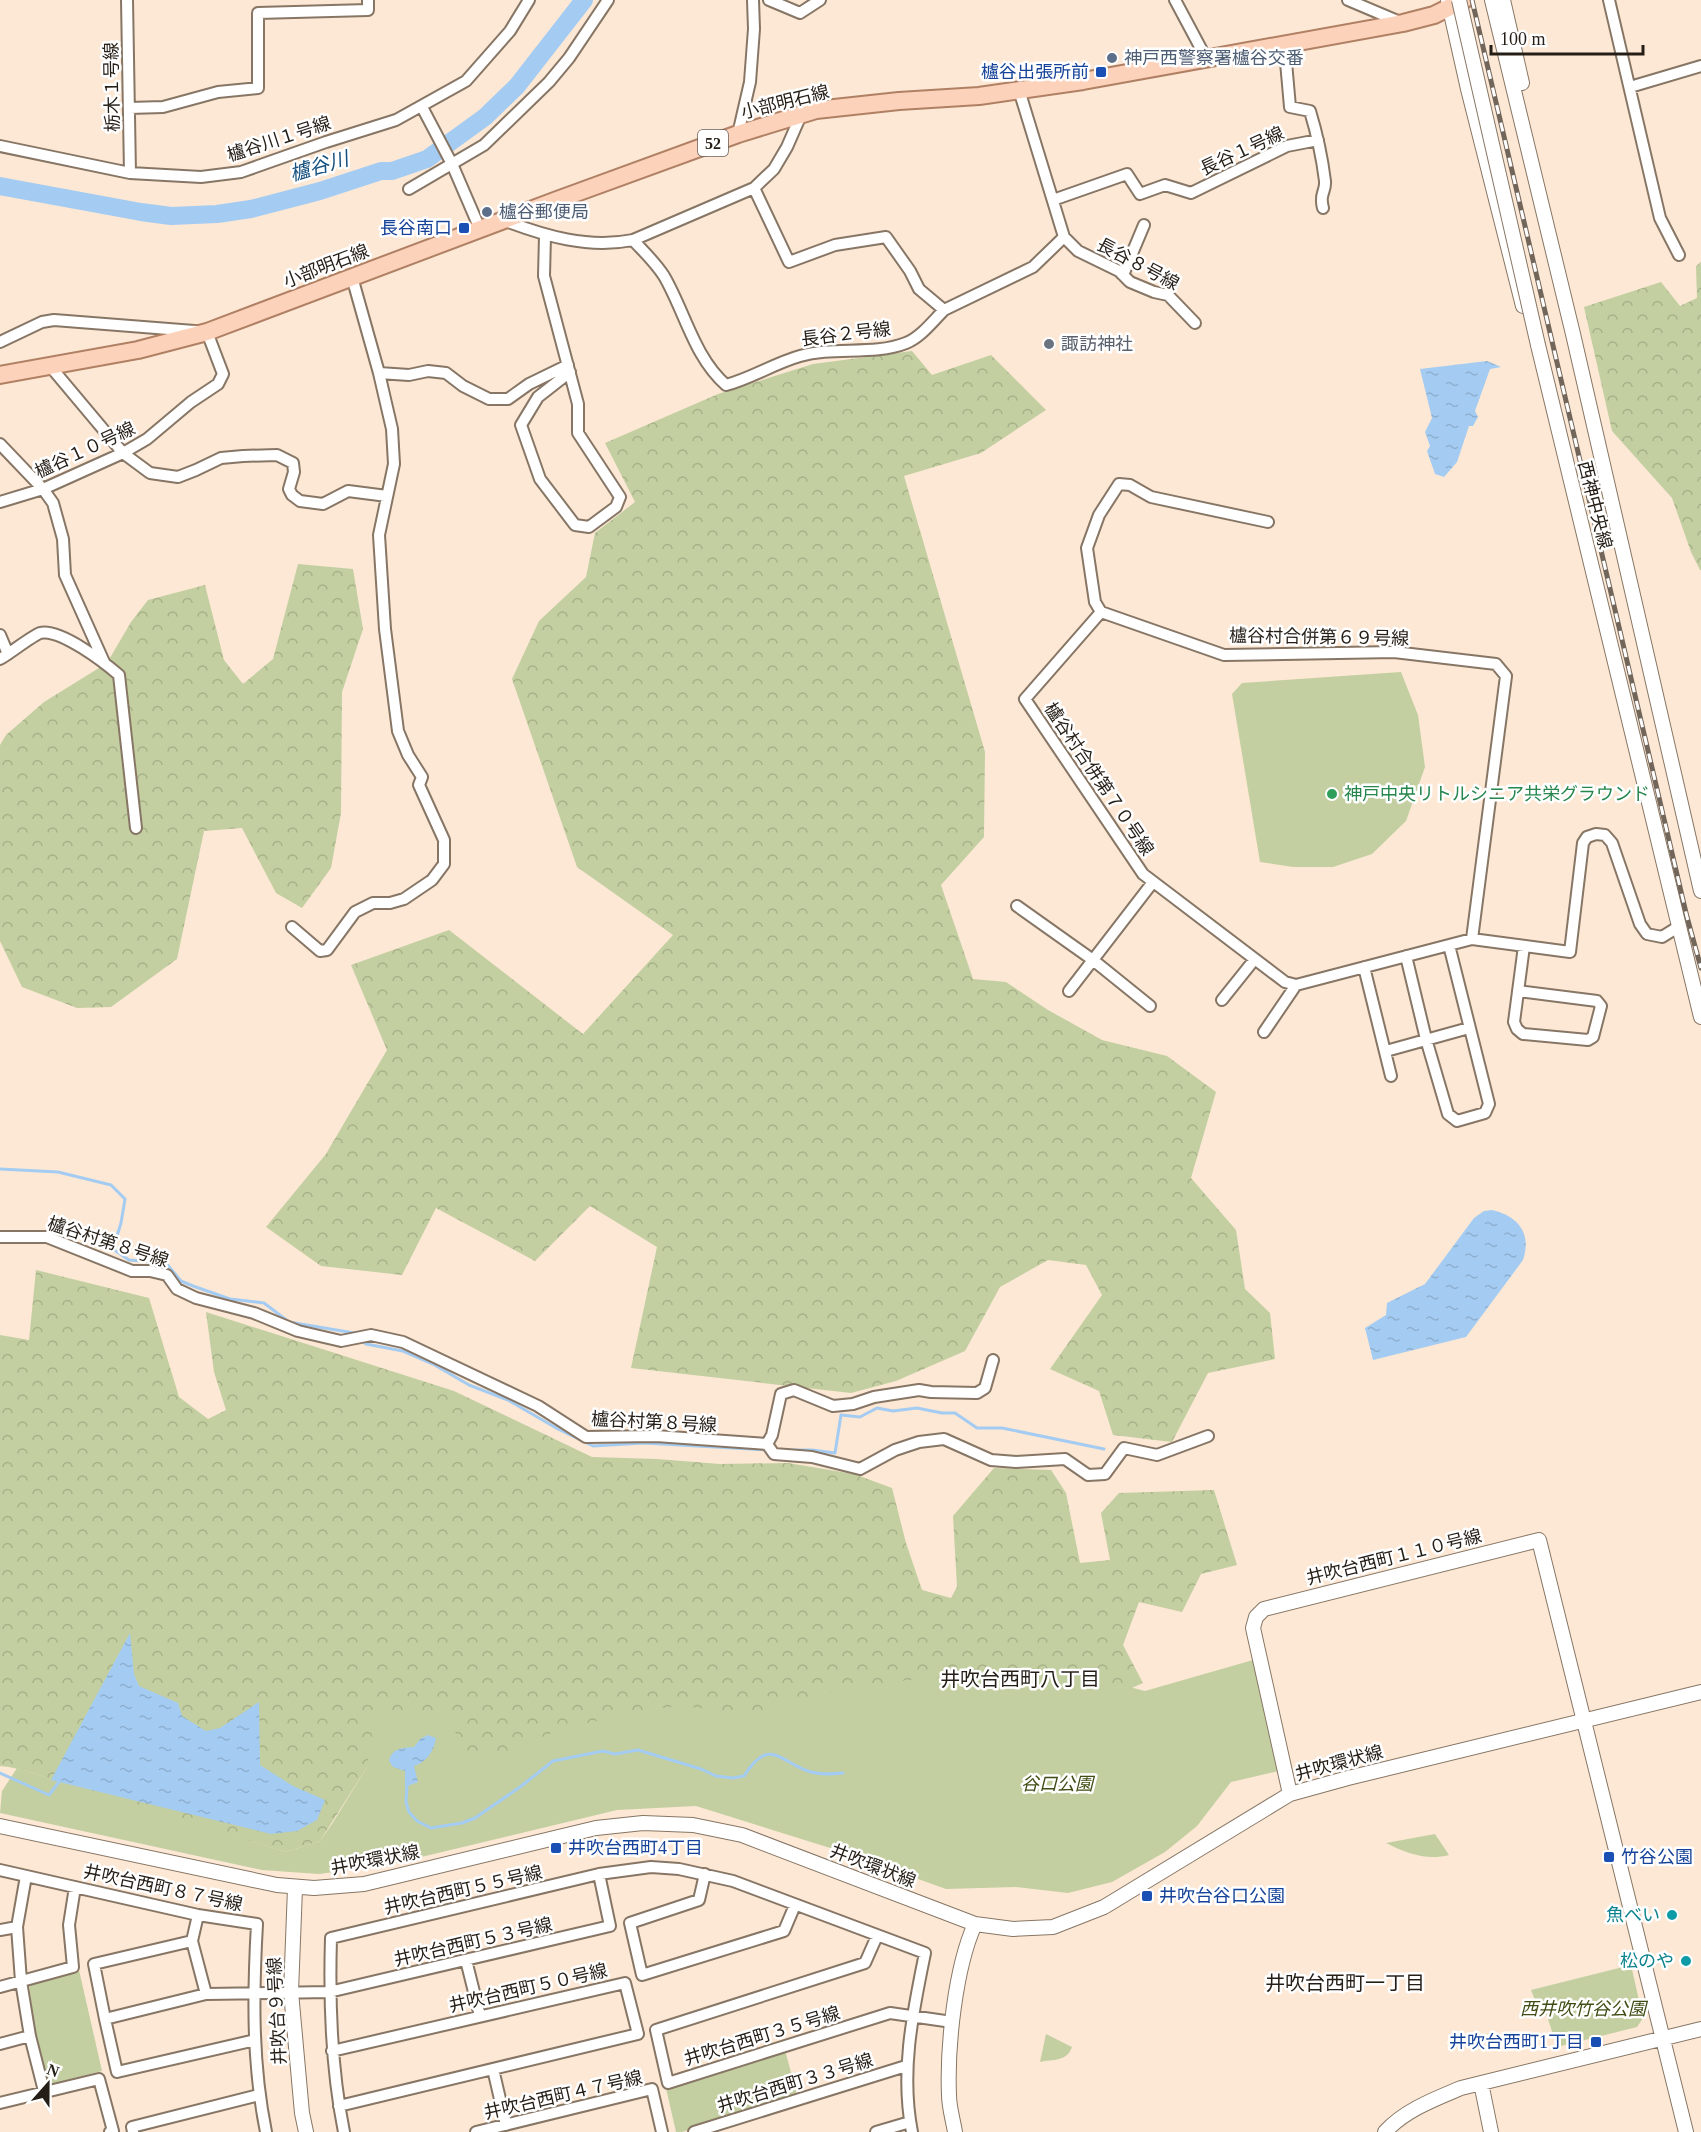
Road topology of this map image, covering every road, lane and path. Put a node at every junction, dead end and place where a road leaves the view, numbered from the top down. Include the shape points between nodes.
1 (127, 0) edge
2 (368, 0) edge
3 (528, 0) edge
4 (608, 0) edge
5 (753, 0) edge
6 (769, 0) edge
7 (820, 0) edge
8 (1174, 0) edge
9 (1348, 0) edge
10 (1492, 0) edge
11 (1503, 0) edge
12 (1609, 0) edge
13 (1455, 2) edge
14 (1403, 23) junction
15 (1272, 47) junction
16 (1206, 58) junction
17 (1701, 66) edge
18 (1630, 87) junction
19 (1019, 90) junction
20 (422, 107) junction
21 (129, 108) junction
22 (801, 115) junction
23 (738, 134) junction
24 (1318, 140) junction
25 (0, 146) edge
26 (452, 164) junction
27 (130, 173) junction
28 (754, 188) junction
29 (409, 189) dead end
30 (1053, 200) junction
31 (1323, 208) dead end
32 (502, 220) junction
33 (1144, 225) dead end
34 (480, 229) junction
35 (545, 236) junction
36 (1064, 237) junction
37 (633, 240) junction
38 (1679, 255) dead end
39 (1123, 275) junction
40 (352, 277) junction
41 (944, 310) junction
42 (1195, 323) dead end
43 (207, 332) junction
44 (0, 342) edge
45 (50, 366) junction
46 (569, 369) junction
47 (379, 373) junction
48 (0, 375) edge
49 (1597, 441) junction
50 (0, 444) edge
51 (1563, 450) junction
52 (123, 453) junction
53 (44, 489) junction
54 (387, 496) junction
55 (0, 502) edge
56 (1268, 522) dead end
57 (1101, 612) junction
58 (0, 635) edge
59 (4, 657) edge
60 (104, 662) junction
61 (136, 828) dead end
62 (1153, 882) junction
63 (1701, 891) edge
64 (1017, 906) dead end
65 (292, 927) dead end
66 (1678, 927) junction
67 (1472, 939) junction
68 (1449, 945) junction
69 (1524, 946) junction
70 (1406, 956) junction
71 (1092, 960) junction
72 (1254, 960) junction
73 (1364, 967) junction
74 (1296, 985) junction
75 (1069, 991) dead end
76 (1518, 991) junction
77 (1222, 1000) dead end
78 (1150, 1006) dead end
79 (1701, 1017) edge
80 (1469, 1028) junction
81 (1264, 1032) dead end
82 (1426, 1039) junction
83 (1386, 1051) junction
84 (1391, 1076) dead end
85 (0, 1237) edge
86 (993, 1360) dead end
87 (1208, 1436) dead end
88 (770, 1448) junction
89 (1701, 1692) edge
90 (1585, 1720) junction
91 (1290, 1794) junction
92 (0, 1826) edge
93 (0, 1870) edge
94 (599, 1874) junction
95 (705, 1874) junction
96 (26, 1876) junction
97 (75, 1887) junction
98 (295, 1888) junction
99 (795, 1905) junction
100 (198, 1915) junction
101 (975, 1924) junction
102 (17, 1927) junction
103 (0, 1930) edge
104 (877, 1936) junction
105 (192, 1941) junction
106 (466, 1960) junction
107 (21, 1981) junction
108 (0, 1987) edge
109 (253, 1992) junction
110 (291, 1992) junction
111 (329, 1992) junction
112 (206, 1994) junction
113 (480, 2016) junction
114 (912, 2016) junction
115 (105, 2019) junction
116 (952, 2022) junction
117 (1701, 2029) edge
118 (30, 2036) junction
119 (1663, 2038) junction
120 (255, 2040) junction
121 (0, 2044) edge
122 (332, 2051) junction
123 (906, 2066) junction
124 (493, 2069) junction
125 (1481, 2083) junction
126 (44, 2091) junction
127 (259, 2096) junction
128 (0, 2103) edge
129 (339, 2106) junction
130 (506, 2125) junction
131 (911, 2127) edge
132 (110, 2132) edge
133 (133, 2132) edge
134 (266, 2132) edge
135 (306, 2132) edge
136 (344, 2132) edge
137 (476, 2132) edge
138 (662, 2132) edge
139 (694, 2132) edge
140 (876, 2132) edge
141 (955, 2132) edge
142 (1385, 2132) edge
143 (1491, 2132) edge
144 (1686, 2132) edge

1 - 21 street, 栃木１号線
2 - 21 street via 368,10 258,13 258,88 218,92 163,107
3 - 20 street, 櫨谷川１号線 via 510,31 466,81
4 - 26 street via 549,82 484,145
5 - 23 street via 750,82
6 - 7 street via 800,13
8 - 16 street
9 - 14 street
10 - 49 street, 西神中央線
11 - 49 street
12 - 18 street
13 - 14 main road, 小部明石線 / 52 via 1434,15
13 - 51 street, 西神中央線, bridge
13 - 51 street via 1468,89
14 - 15 main road, 小部明石線 / 52
15 - 16 main road, 小部明石線 / 52
15 - 24 street via 1286,62 1290,107 1310,111
16 - 19 main road, 小部明石線 / 52
17 - 18 street
18 - 38 street via 1660,218
19 - 22 main road, 小部明石線 / 52 via 816,110
19 - 30 street
20 - 26 street
20 - 27 street, 櫨谷川１号線 via 396,120 242,172 201,177
21 - 27 street, 栃木１号線
22 - 23 main road, 小部明石線 / 52
22 - 28 street via 774,169
23 - 32 main road, 小部明石線 / 52
24 - 30 street, 長谷１号線 via 1287,146 1191,193 1165,185 1140,194 1127,174
24 - 31 street via 1325,185 1320,197
25 - 27 street, 櫨谷川１号線
26 - 29 street
26 - 34 street
28 - 37 street
28 - 41 street via 789,262 835,245 886,237 919,289
30 - 36 street
32 - 34 main road, 小部明石線 / 52
32 - 35 street
33 - 39 street
34 - 40 main road, 小部明石線 / 52
35 - 37 street via 590,244
35 - 46 street via 544,276
36 - 39 street, 長谷８号線 via 1078,251
36 - 41 street via 1033,267
37 - 41 street, 長谷２号線 via 664,277 714,374 726,385 798,356 907,343
39 - 42 street, 長谷８号線 via 1130,282 1168,295
40 - 43 main road, 小部明石線 / 52
40 - 47 street
43 - 44 street via 54,320
43 - 45 main road, 小部明石線 / 52
43 - 52 street, 櫨谷１０号線 via 223,374 218,384
45 - 48 main road, 小部明石線 / 52
45 - 52 street
46 - 46 street via 538,397 521,425 540,479 575,525 589,527 616,507 620,497 578,433 578,404
46 - 47 street via 544,376 508,399 489,399 446,373
47 - 54 street via 392,429 394,464
49 - 63 street, 西神中央線
50 - 53 street
51 - 66 street, 西神中央線
52 - 53 street, 櫨谷１０号線
52 - 54 street via 150,473 178,477 221,458 277,455 293,463 289,489 300,501 323,504 348,491
53 - 55 street, 櫨谷１０号線
53 - 60 street via 53,503 63,539 65,575
54 - 65 street via 379,535 385,629 398,731 422,777 419,785 444,840 444,864 432,880 404,899 373,903 355,912 327,950 320,951
56 - 57 street via 1151,497 1130,485 1119,484 1099,515 1087,548 1095,602
57 - 62 street, 櫨谷村合併第７０号線 via 1025,699 1143,874
57 - 67 street, 櫨谷村合併第６９号線 via 1224,655 1394,652 1496,664 1506,676
58 - 59 street
59 - 60 street via 40,633 56,634
60 - 61 street via 119,675
62 - 71 street
62 - 72 street, 櫨谷村合併第７０号線
64 - 71 street
66 - 69 street via 1662,937 1647,934 1612,843 1605,835 1596,834 1583,843 1570,952
66 - 79 street, 西神中央線
67 - 68 street
67 - 69 street
68 - 70 street
68 - 80 street
69 - 76 street
70 - 73 street
70 - 82 street
71 - 75 street
71 - 78 street
72 - 74 street, 櫨谷村合併第７０号線 via 1285,982
72 - 77 street
73 - 74 street
73 - 83 street
74 - 81 street
76 - 76 street via 1514,1022 1523,1034 1588,1040 1593,1037 1601,1006 1597,1001
80 - 82 street
80 - 82 street via 1489,1104 1485,1113 1457,1121 1448,1114
82 - 83 street
83 - 84 street
85 - 88 street, 櫨谷村第８号線 via 47,1236 132,1271 167,1275 177,1289 196,1298 254,1313 298,1331 341,1341 371,1335 404,1342 538,1406 586,1437 656,1436
86 - 88 street via 985,1388 977,1393 919,1390 833,1406 794,1390 781,1394
87 - 88 street, 櫨谷村第８号線 via 1156,1455 1124,1448 1105,1474 1088,1475 1065,1460 991,1460 944,1439 895,1450 860,1469 812,1457 774,1454
89 - 90 street, 井吹環状線
90 - 91 street, 井吹環状線
90 - 91 street, 井吹台西町１１０号線 via 1539,1540 1328,1592 1264,1609 1253,1628
90 - 119 street
91 - 101 street, 井吹環状線 via 1104,1907 1053,1927 1013,1929
92 - 98 street, 井吹環状線
93 - 96 street, 井吹台西町８７号線
94 - 95 street, 井吹台西町５５号線 via 651,1867
94 - 106 street, 井吹台西町５３号線 via 610,1926
94 - 111 street, 井吹台西町５５号線 via 331,1938
95 - 99 street, 井吹台西町５５号線
95 - 99 street via 699,1900 630,1923 642,1976 784,1931
96 - 97 street, 井吹台西町８７号線
96 - 102 street
97 - 100 street, 井吹台西町８７号線
97 - 107 street via 69,1925 73,1967
98 - 101 street, 井吹環状線 via 364,1884 596,1828 643,1822 742,1835
98 - 110 street, 井吹台９号線
99 - 104 street, 井吹台西町５５号線
100 - 105 street
100 - 109 street, 井吹台西町８７号線 via 257,1924
101 - 116 street via 967,1941
102 - 103 street
102 - 107 street
104 - 114 street, 井吹台西町５５号線 via 926,1953
104 - 114 street, 井吹台西町３５号線 via 866,1963 656,2030 669,2083 890,2013
105 - 112 street
105 - 115 street via 94,1964
106 - 111 street, 井吹台西町５３号線
106 - 113 street
107 - 108 street
107 - 118 street
109 - 110 street, 井吹台西町５３号線
109 - 112 street, 井吹台西町５３号線
109 - 120 street, 井吹台西町８７号線
110 - 111 street, 井吹台西町５３号線
110 - 135 street, 井吹台９号線
111 - 122 street, 井吹台西町５５号線
112 - 115 street, 井吹台西町５３号線
113 - 122 street, 井吹台西町５０号線
113 - 124 street, 井吹台西町５０号線 via 625,1983 638,2034
114 - 116 street, 井吹台西町３５号線
114 - 123 street, 井吹台西町５５号線
115 - 120 street via 117,2072
116 - 141 street via 948,2097
117 - 119 street
118 - 121 street
118 - 126 street
119 - 125 street
119 - 144 street
120 - 127 street, 井吹台西町８７号線
122 - 129 street, 井吹台西町５５号線
123 - 131 street, 井吹台西町５５号線
123 - 139 street, 井吹台西町３３号線
124 - 129 street, 井吹台西町５０号線
124 - 130 street
125 - 142 street via 1424,2104
125 - 143 street
126 - 128 street
126 - 132 street via 99,2079 113,2131
127 - 133 street via 132,2127
127 - 134 street, 井吹台西町８７号線
129 - 136 street, 井吹台西町５５号線
130 - 137 street, 井吹台西町４７号線
130 - 138 street, 井吹台西町４７号線 via 652,2089
131 - 140 street

